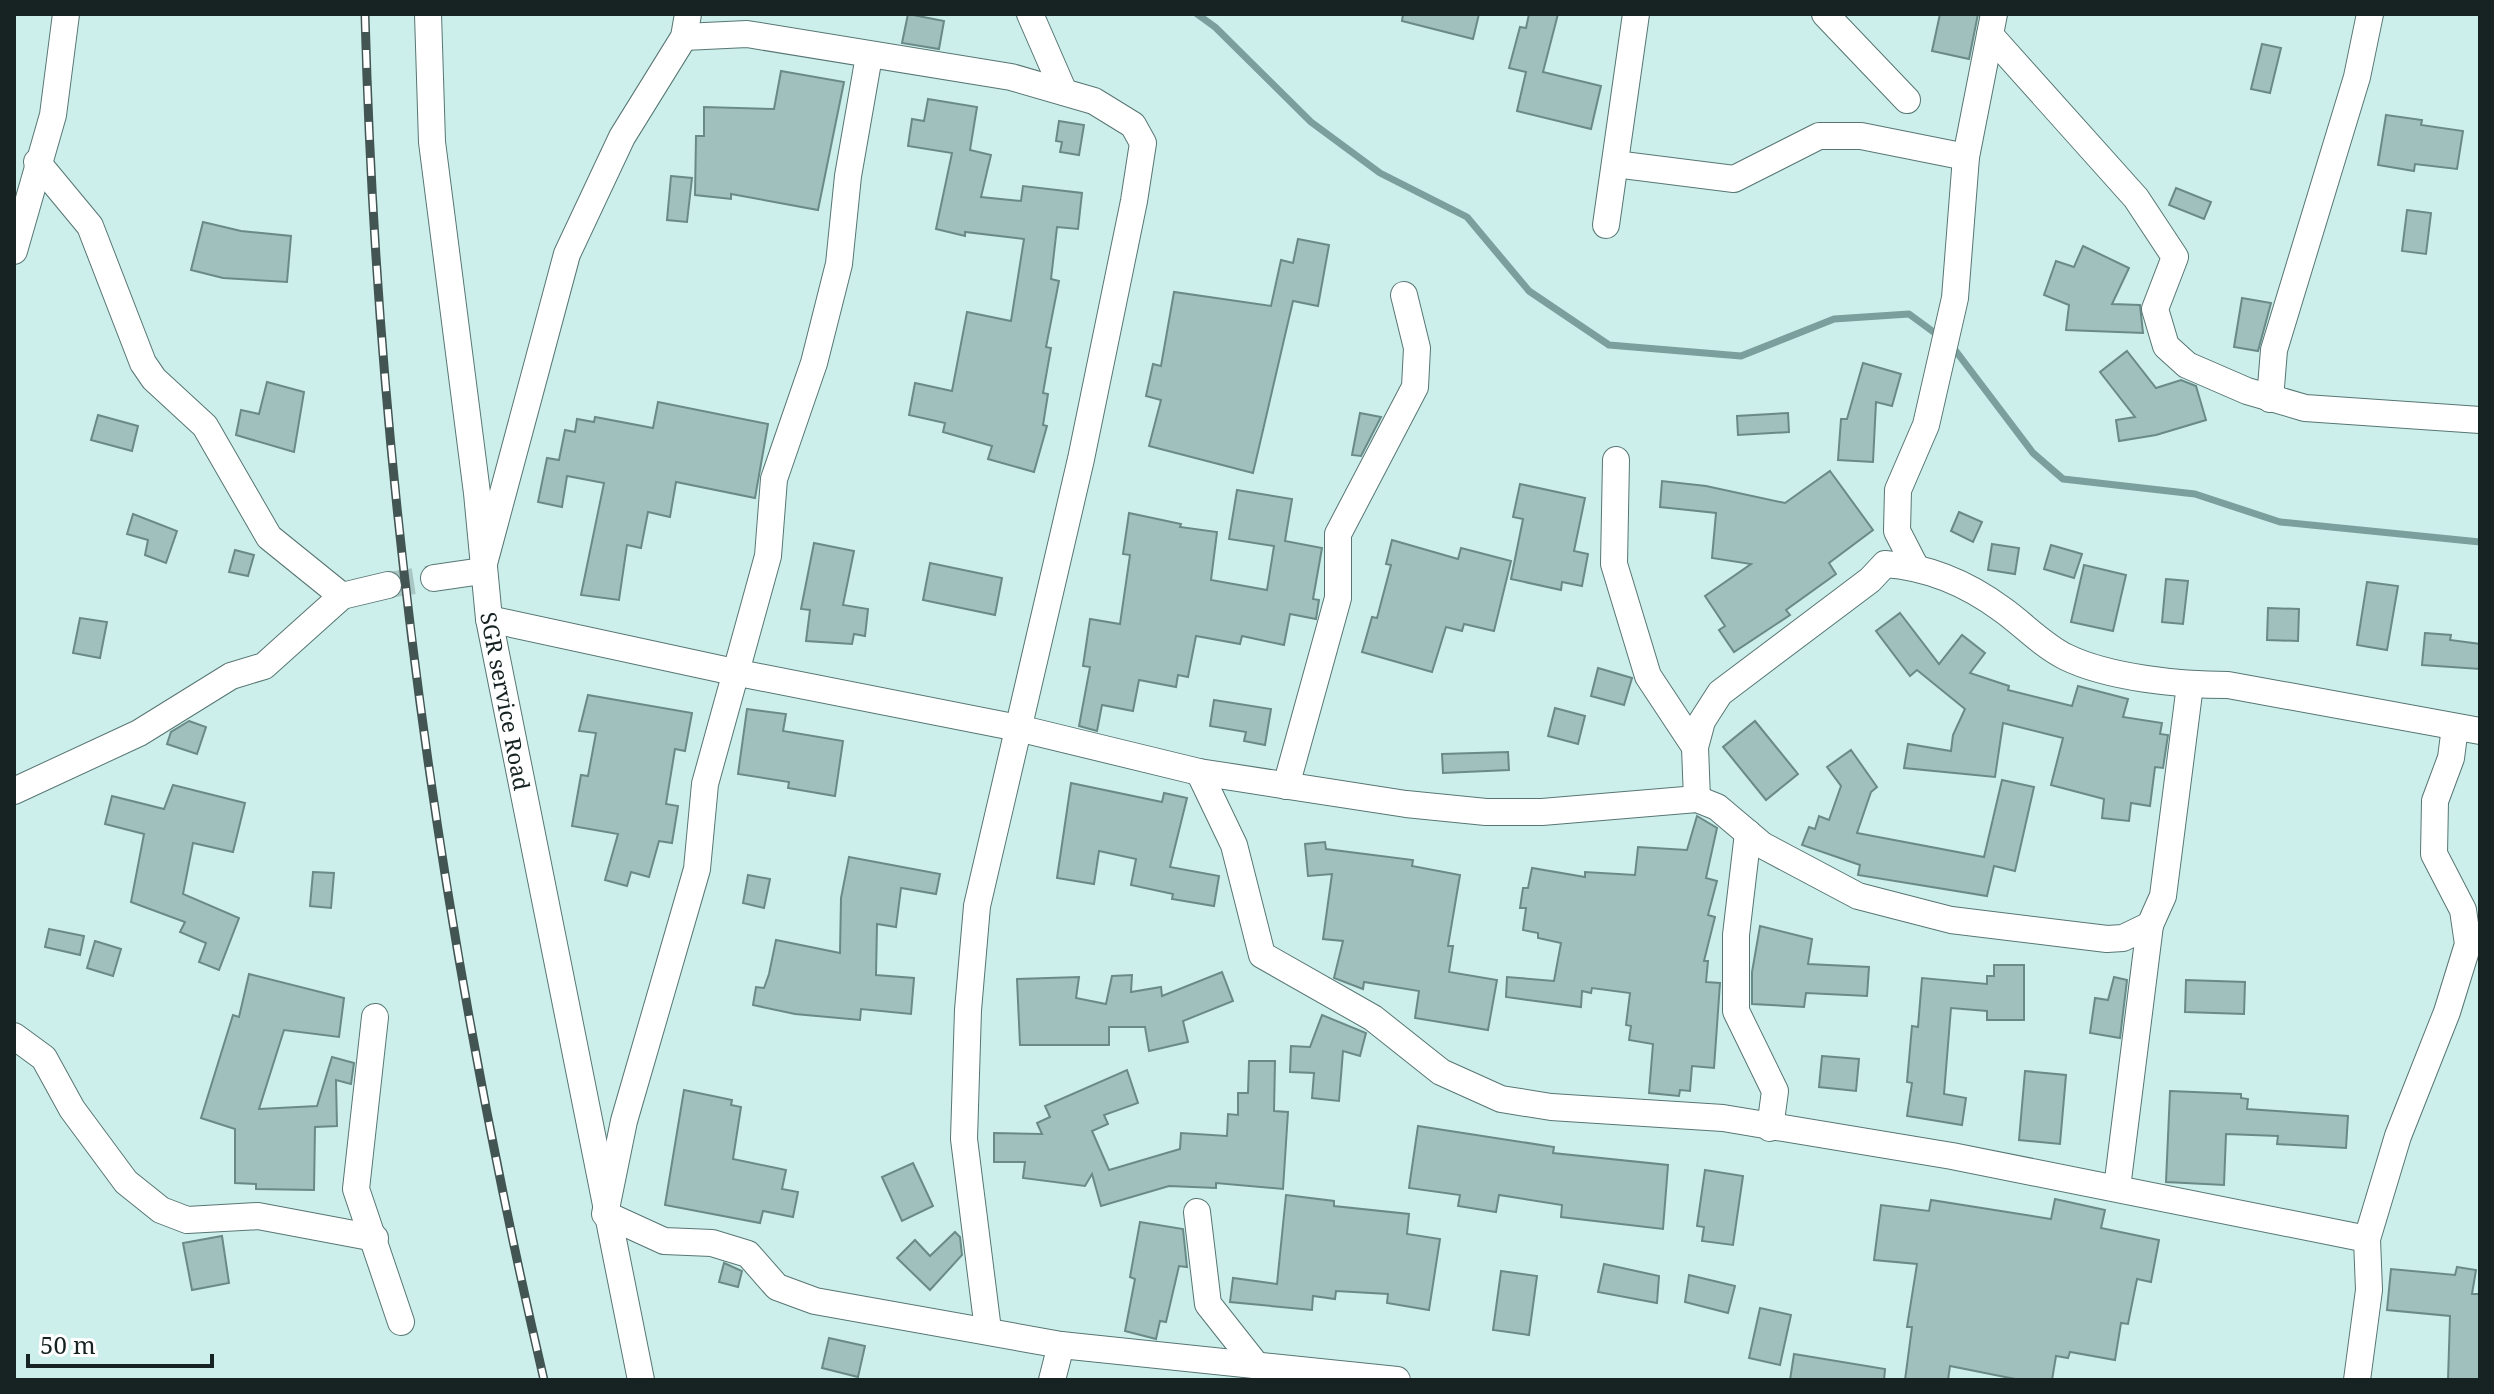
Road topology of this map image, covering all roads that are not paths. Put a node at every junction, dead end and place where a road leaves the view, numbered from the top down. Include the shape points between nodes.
1 (66, 14) edge
2 (428, 14) edge
3 (1030, 14) edge
4 (1636, 14) edge
5 (1825, 14) edge
6 (2370, 14) edge
7 (1992, 24) edge
8 (686, 25) edge
9 (869, 56) junction
10 (1064, 92) junction
11 (1907, 100) dead end
12 (1966, 157) junction
13 (37, 162) junction
14 (1615, 164) junction
15 (1606, 225) dead end
16 (14, 251) edge
17 (1404, 295) dead end
18 (2270, 399) junction
19 (2480, 420) edge
20 (1616, 460) dead end
21 (1915, 566) junction
22 (482, 571) junction
23 (434, 578) tunnel mouth
24 (388, 585) tunnel mouth
25 (342, 596) junction
26 (489, 619) junction
27 (734, 672) junction
28 (2190, 685) junction
29 (1018, 728) junction
30 (2467, 729) edge
31 (1695, 747) junction
32 (1199, 772) junction
33 (1286, 786) junction
34 (14, 791) edge
35 (1697, 799) junction
36 (1748, 833) junction
37 (2150, 925) junction
38 (375, 1017) dead end
39 (14, 1036) edge
40 (1770, 1128) junction
41 (2117, 1188) junction
42 (1197, 1212) dead end
43 (605, 1214) junction
44 (375, 1238) junction
45 (2367, 1239) junction
46 (401, 1322) dead end
47 (988, 1330) junction
48 (1061, 1345) junction
49 (1257, 1366) junction
50 (641, 1380) edge
51 (1052, 1380) edge
52 (1397, 1380) edge
53 (2357, 1380) edge

1 - 13 street via 53,115
2 - 22 street, SGR service Road via 432,142 477,493
3 - 10 street
4 - 14 street
5 - 11 street
6 - 18 street via 2357,77 2274,350
7 - 12 street
7 - 18 street via 2136,198 2175,257 2155,309 2166,346 2187,365
8 - 9 street
8 - 22 street via 622,137 567,254
9 - 10 street via 966,69
9 - 27 street via 839,264 814,363 774,479 768,556
10 - 29 street via 1094,101 1133,125 1143,143 1081,459
12 - 14 street via 1861,136 1819,136 1734,179
12 - 21 street via 1950,325 1926,425 1898,490 1897,531
13 - 16 street
13 - 25 street via 90,226 154,379 205,426 269,537
14 - 15 street
17 - 33 street via 1417,348 1415,387 1338,534 1338,598
18 - 19 street via 2305,408
20 - 31 street via 1614,564 1648,676
21 - 28 street via 1969,588 2066,656
21 - 31 street via 1885,564 1720,693 1702,721
22 - 23 street
22 - 26 street, SGR service Road
24 - 25 street
25 - 34 street via 264,666 231,676 139,733
26 - 27 street
26 - 43 street, SGR service Road
27 - 29 street
27 - 43 street via 705,784 697,869 624,1121
28 - 30 street via 2228,685
28 - 37 street via 2163,896
29 - 32 street
29 - 47 street via 977,906 968,1010 964,1139
30 - 45 street via 2435,801 2434,854 2463,910 2468,944 2398,1136
31 - 35 street
32 - 33 street
32 - 40 street via 1234,845 1262,955 1373,1018 1441,1072 1501,1099 1723,1118
33 - 35 street via 1486,812
35 - 36 street via 1717,807
36 - 37 street via 1858,896 1951,920 2107,939 2123,938
36 - 40 street via 1736,935 1736,1011 1775,1091
37 - 41 street
38 - 44 street via 356,1189
39 - 44 street via 44,1058 72,1109 126,1182 161,1210 187,1220 258,1216
40 - 41 street
41 - 45 street
42 - 49 street via 1208,1304
43 - 47 street via 664,1241 712,1243 748,1254 777,1287 815,1301
43 - 50 street, SGR service Road
44 - 46 street
45 - 53 street via 2369,1290
47 - 48 street
48 - 49 street
48 - 51 street
49 - 52 street

